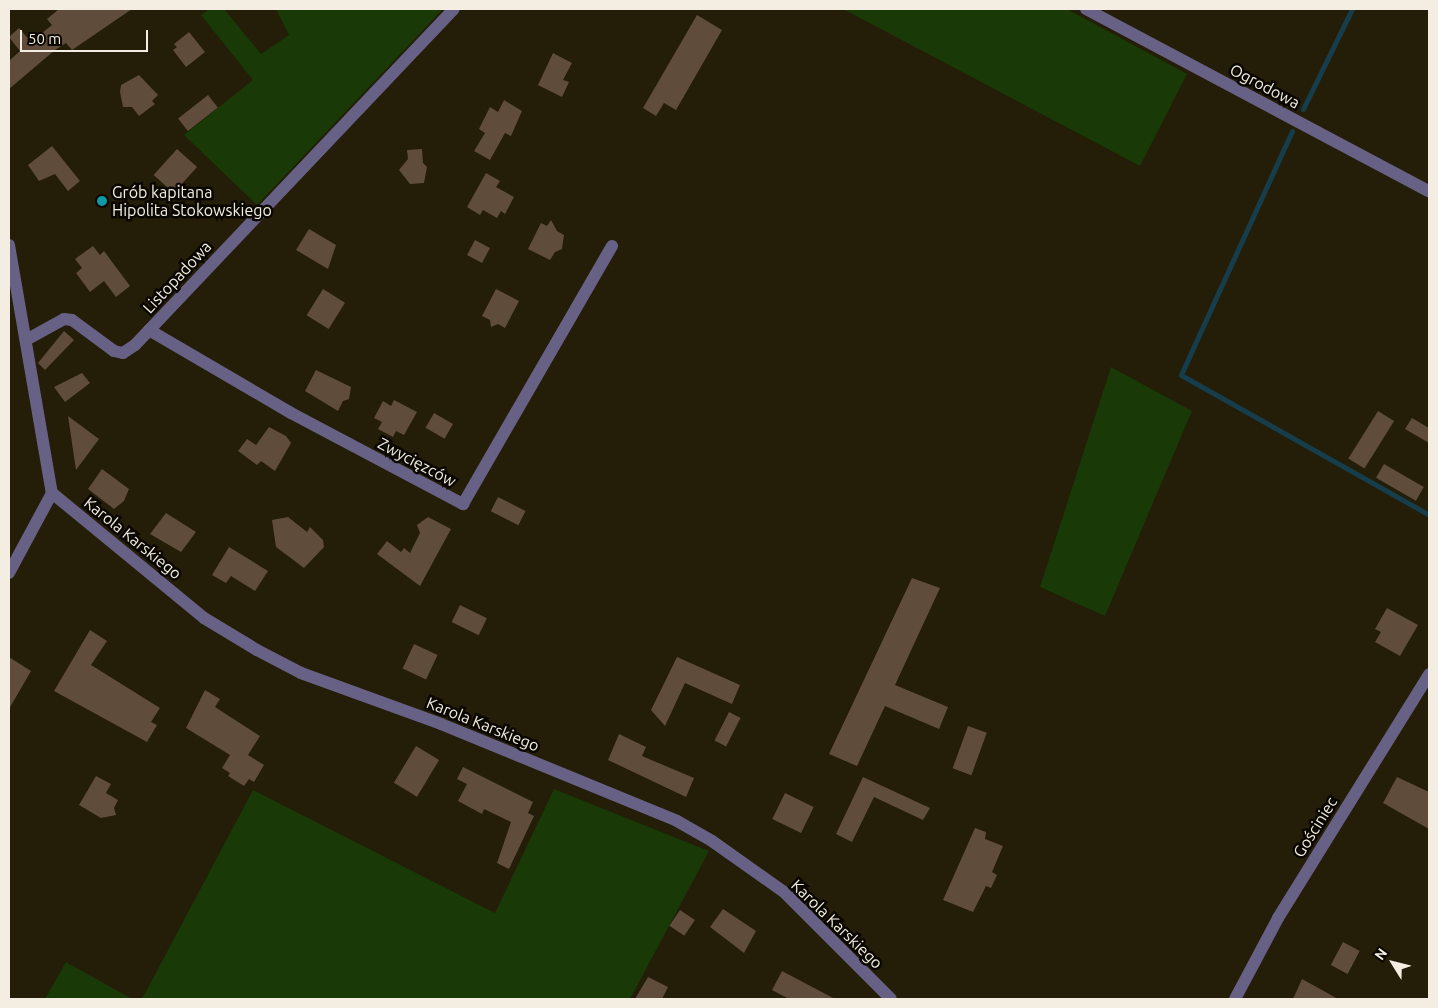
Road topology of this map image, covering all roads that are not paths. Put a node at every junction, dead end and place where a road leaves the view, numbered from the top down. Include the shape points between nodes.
1 (454, 9) edge
2 (1086, 9) edge
3 (1429, 191) edge
4 (9, 245) edge
5 (612, 246) dead end
6 (14, 294) edge
7 (149, 330) junction
8 (26, 340) junction
9 (52, 492) junction
10 (9, 573) edge
11 (1429, 674) edge
12 (892, 999) edge
13 (1235, 999) edge

1 - 7 street, Listopadowa
2 - 3 street, Ogrodowa
4 - 6 street
5 - 7 street, Zwycięzców via 463,504 291,413
6 - 8 street
7 - 8 street, Listopadowa via 123,353 108,347 72,320 64,319
8 - 9 street
9 - 10 street
9 - 12 street, Karola Karskiego via 204,618 256,650 301,673 441,724 677,821 712,841 784,892
11 - 13 street, Gościniec via 1278,918

